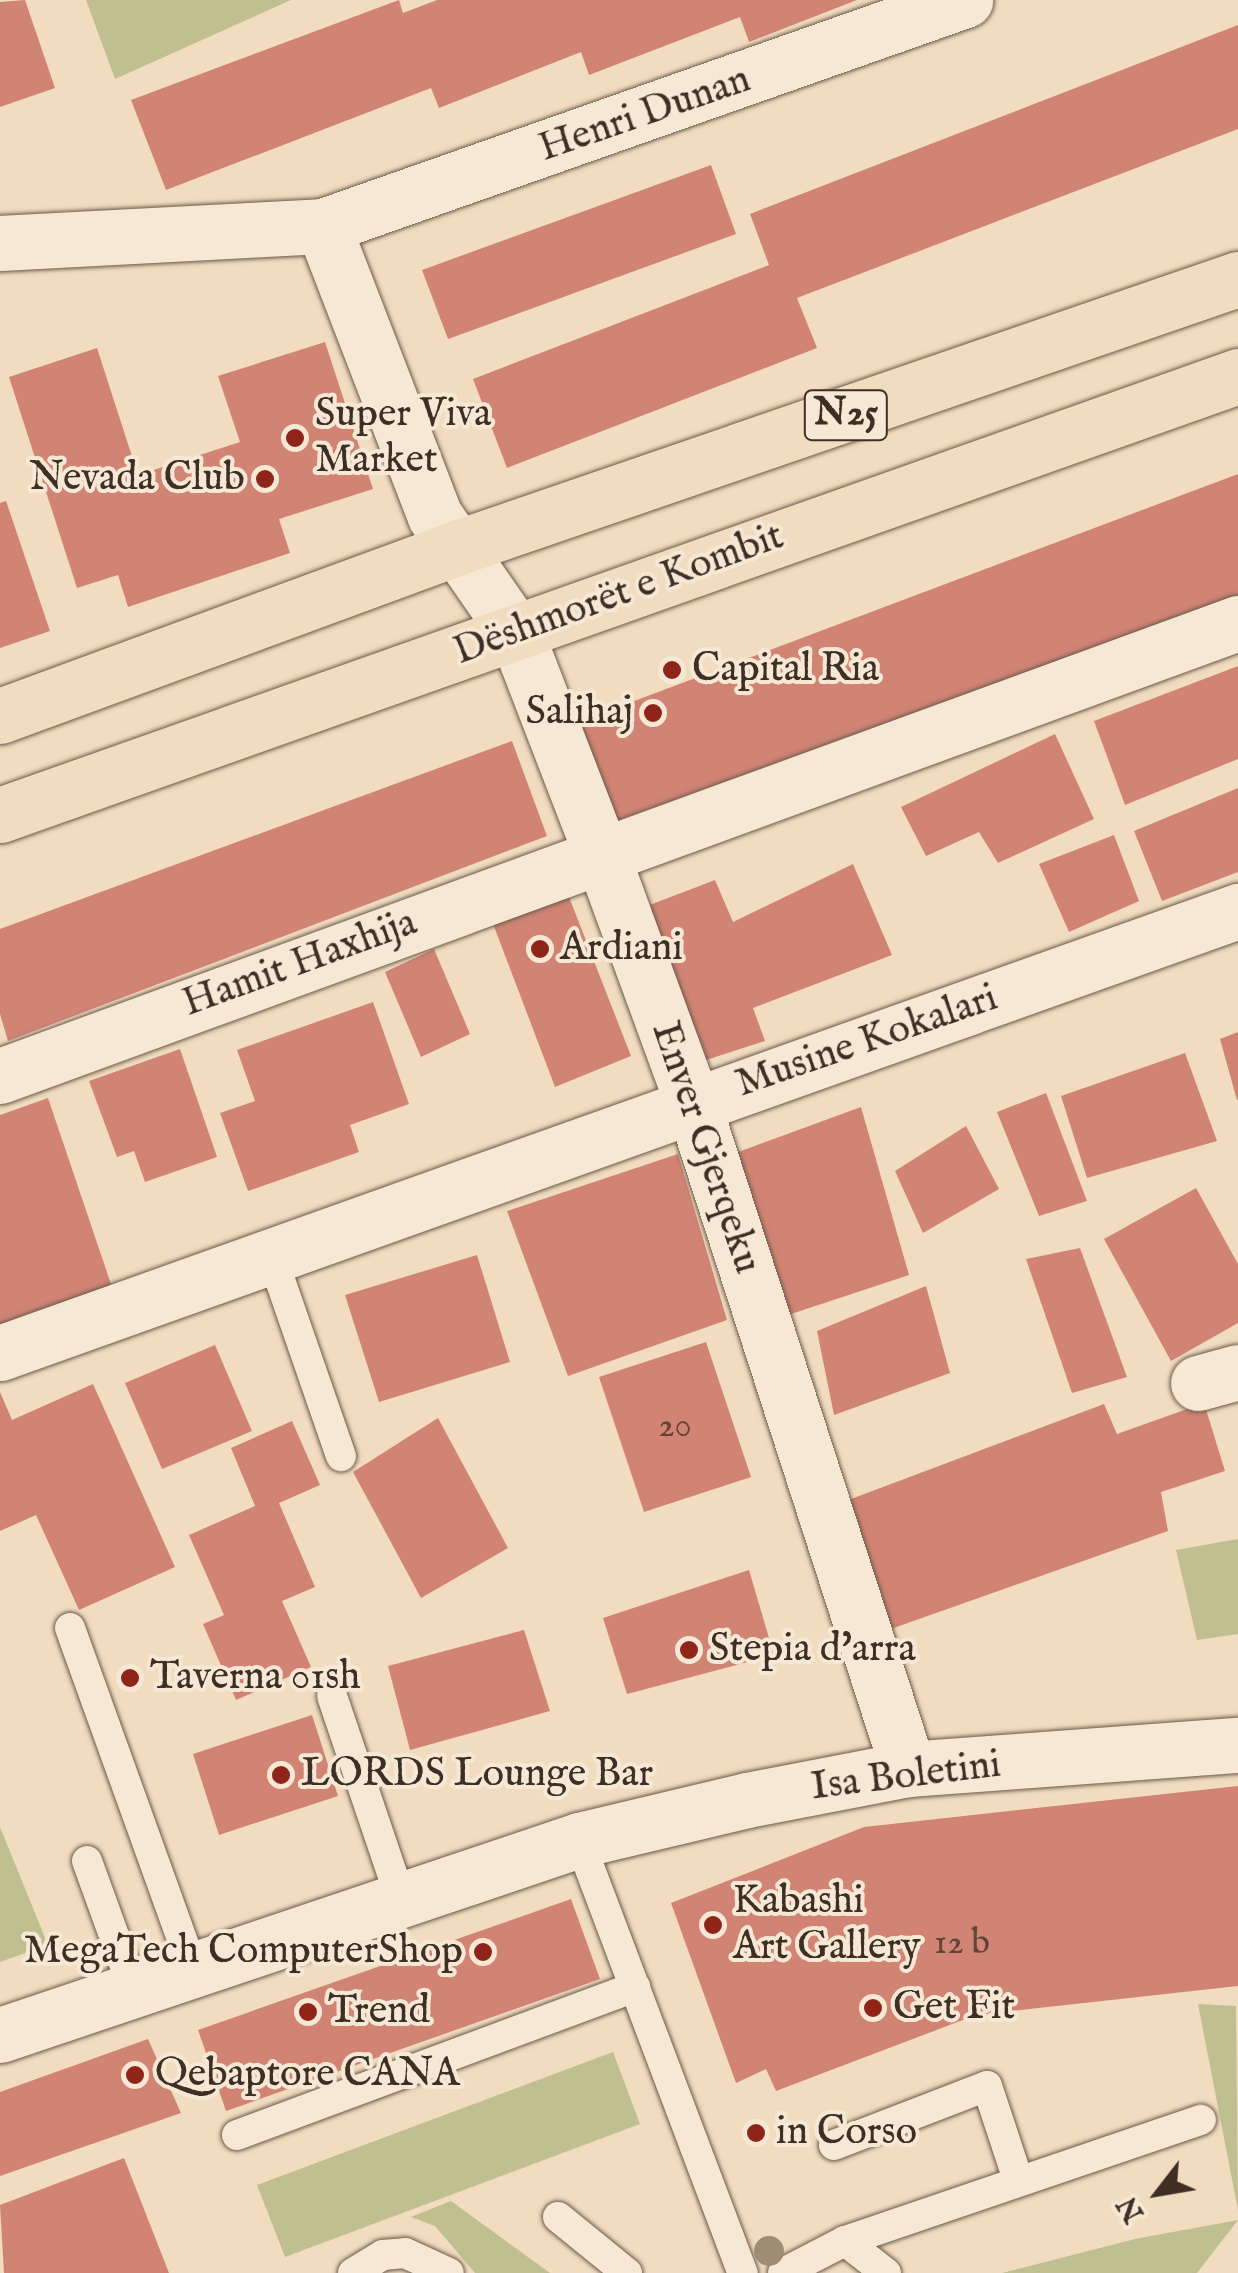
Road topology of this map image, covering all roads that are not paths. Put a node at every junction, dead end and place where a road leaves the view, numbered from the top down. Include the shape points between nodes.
1 (965, 0) edge
2 (324, 226) junction
3 (0, 242) edge
4 (1238, 278) edge
5 (1238, 376) edge
6 (444, 533) junction
7 (1238, 623) edge
8 (516, 634) junction
9 (0, 716) edge
10 (0, 815) edge
11 (600, 852) junction
12 (1238, 912) edge
13 (0, 1076) edge
14 (693, 1104) junction
15 (271, 1254) junction
16 (0, 1353) edge
17 (341, 1456) dead end
18 (70, 1628) dead end
19 (332, 1696) dead end
20 (1238, 1745) edge
21 (908, 1769) junction
22 (579, 1840) junction
23 (87, 1861) dead end
24 (400, 1897) junction
25 (192, 1967) junction
26 (133, 1988) junction
27 (636, 1988) junction
28 (0, 2035) edge
29 (1201, 2120) dead end
30 (237, 2135) dead end
31 (834, 2144) dead end
32 (1018, 2180) junction
33 (558, 2216) dead end
34 (845, 2241) junction
35 (353, 2273) edge
36 (449, 2273) edge
37 (627, 2273) edge
38 (743, 2273) edge
39 (783, 2273) edge
40 (886, 2273) edge

1 - 2 street, Henri Dunan
2 - 3 street, Henri Dunan
2 - 6 street
4 - 6 main road, N25
5 - 8 main road, Dëshmorët e Kombit / N25
6 - 8 street, Enver Gjerqeku
6 - 9 main road, N25
7 - 11 street, Hamit Haxhija
8 - 10 main road, Dëshmorët e Kombit / N25
8 - 11 street, Enver Gjerqeku
11 - 13 street, Hamit Haxhija
11 - 14 street, Enver Gjerqeku
12 - 14 street, Musine Kokalari
14 - 15 street, Musine Kokalari
14 - 21 street, Enver Gjerqeku
15 - 16 street, Musine Kokalari
15 - 17 lane
18 - 25 lane
19 - 24 lane
20 - 21 street, Isa Boletini
21 - 22 street, Isa Boletini
22 - 24 street, Isa Boletini
22 - 27 lane
23 - 26 lane
24 - 25 street, Isa Boletini
25 - 26 street, Isa Boletini
26 - 28 street, Isa Boletini
27 - 30 lane
27 - 38 lane
29 - 32 lane
31 - 32 lane via 988,2086
32 - 34 lane
33 - 37 lane
34 - 39 lane
34 - 40 lane
35 - 36 lane via 383,2255 405,2253

